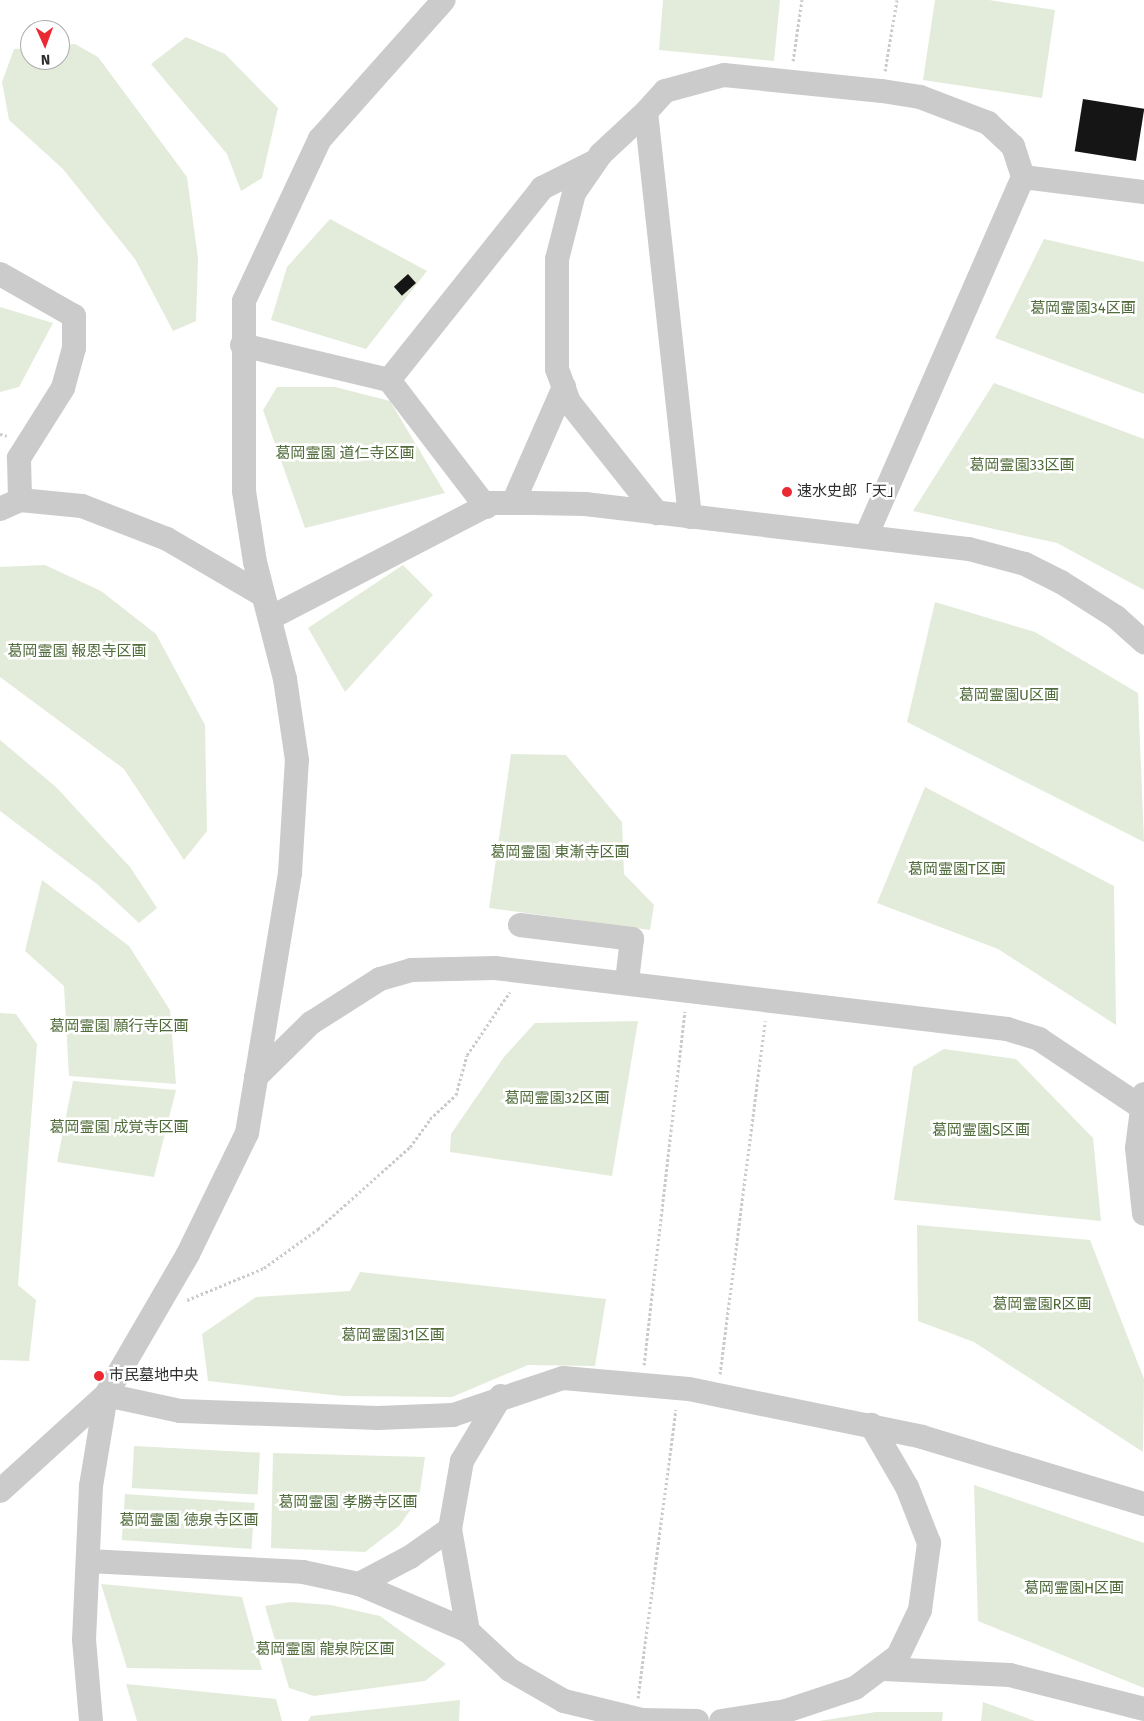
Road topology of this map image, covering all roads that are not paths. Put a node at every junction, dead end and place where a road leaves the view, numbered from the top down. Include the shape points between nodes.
1 (444, 0) edge
2 (646, 112) junction
3 (597, 160) junction
4 (1023, 177) junction
5 (1144, 192) edge
6 (0, 274) edge
7 (242, 345) junction
8 (390, 380) junction
9 (564, 387) junction
10 (513, 503) junction
11 (10, 504) edge
12 (486, 507) junction
13 (656, 513) junction
14 (690, 516) junction
15 (866, 536) junction
16 (263, 595) junction
17 (270, 618) junction
18 (1144, 642) edge
19 (520, 925) dead end
20 (627, 981) junction
21 (256, 1077) junction
22 (1143, 1104) edge
23 (1144, 1214) edge
24 (106, 1395) junction
25 (501, 1396) junction
26 (871, 1424) junction
27 (0, 1491) edge
28 (1144, 1504) edge
29 (450, 1528) junction
30 (88, 1561) junction
31 (359, 1584) junction
32 (468, 1631) junction
33 (883, 1669) junction
34 (1144, 1709) edge
35 (594, 1715) edge
36 (91, 1721) edge
37 (680, 1721) edge
38 (697, 1721) edge
39 (721, 1721) edge

1 - 7 street via 320,139 244,301
2 - 3 street
2 - 4 street via 665,92 724,76 920,96 988,123 1013,146
2 - 14 street
3 - 8 street via 542,188
3 - 9 street via 574,193 557,259 557,369
4 - 5 street
4 - 15 street
6 - 11 street via 74,316 74,348 63,388 19,458
7 - 8 street
7 - 16 street via 244,491
8 - 12 street
9 - 10 street
9 - 13 street via 612,462
10 - 12 street
10 - 13 street via 585,504
11 - 16 street via 82,506 124,520 167,539
12 - 17 street
13 - 14 street
14 - 15 street
15 - 18 street via 969,549 1025,564 1116,617
16 - 17 street
17 - 21 street via 285,679 297,760 290,872
19 - 20 street via 632,939
20 - 21 street via 452,966 411,970 380,979 311,1023
20 - 22 street via 1007,1029 1039,1039
21 - 24 street via 248,1132 156,1308
22 - 23 street via 1137,1148
24 - 25 street via 180,1412 378,1418 453,1415
24 - 27 street
24 - 30 street via 91,1486
25 - 26 street via 563,1378 680,1388
25 - 29 street via 462,1461
26 - 28 street
26 - 33 street via 907,1487 929,1543 920,1610 898,1656
29 - 31 street via 410,1557
29 - 32 street
30 - 31 street via 303,1572
30 - 36 street via 84,1640
31 - 32 street
32 - 35 street via 510,1670
33 - 34 street via 1010,1675
33 - 39 street via 855,1688 795,1708
35 - 37 street
37 - 38 street

